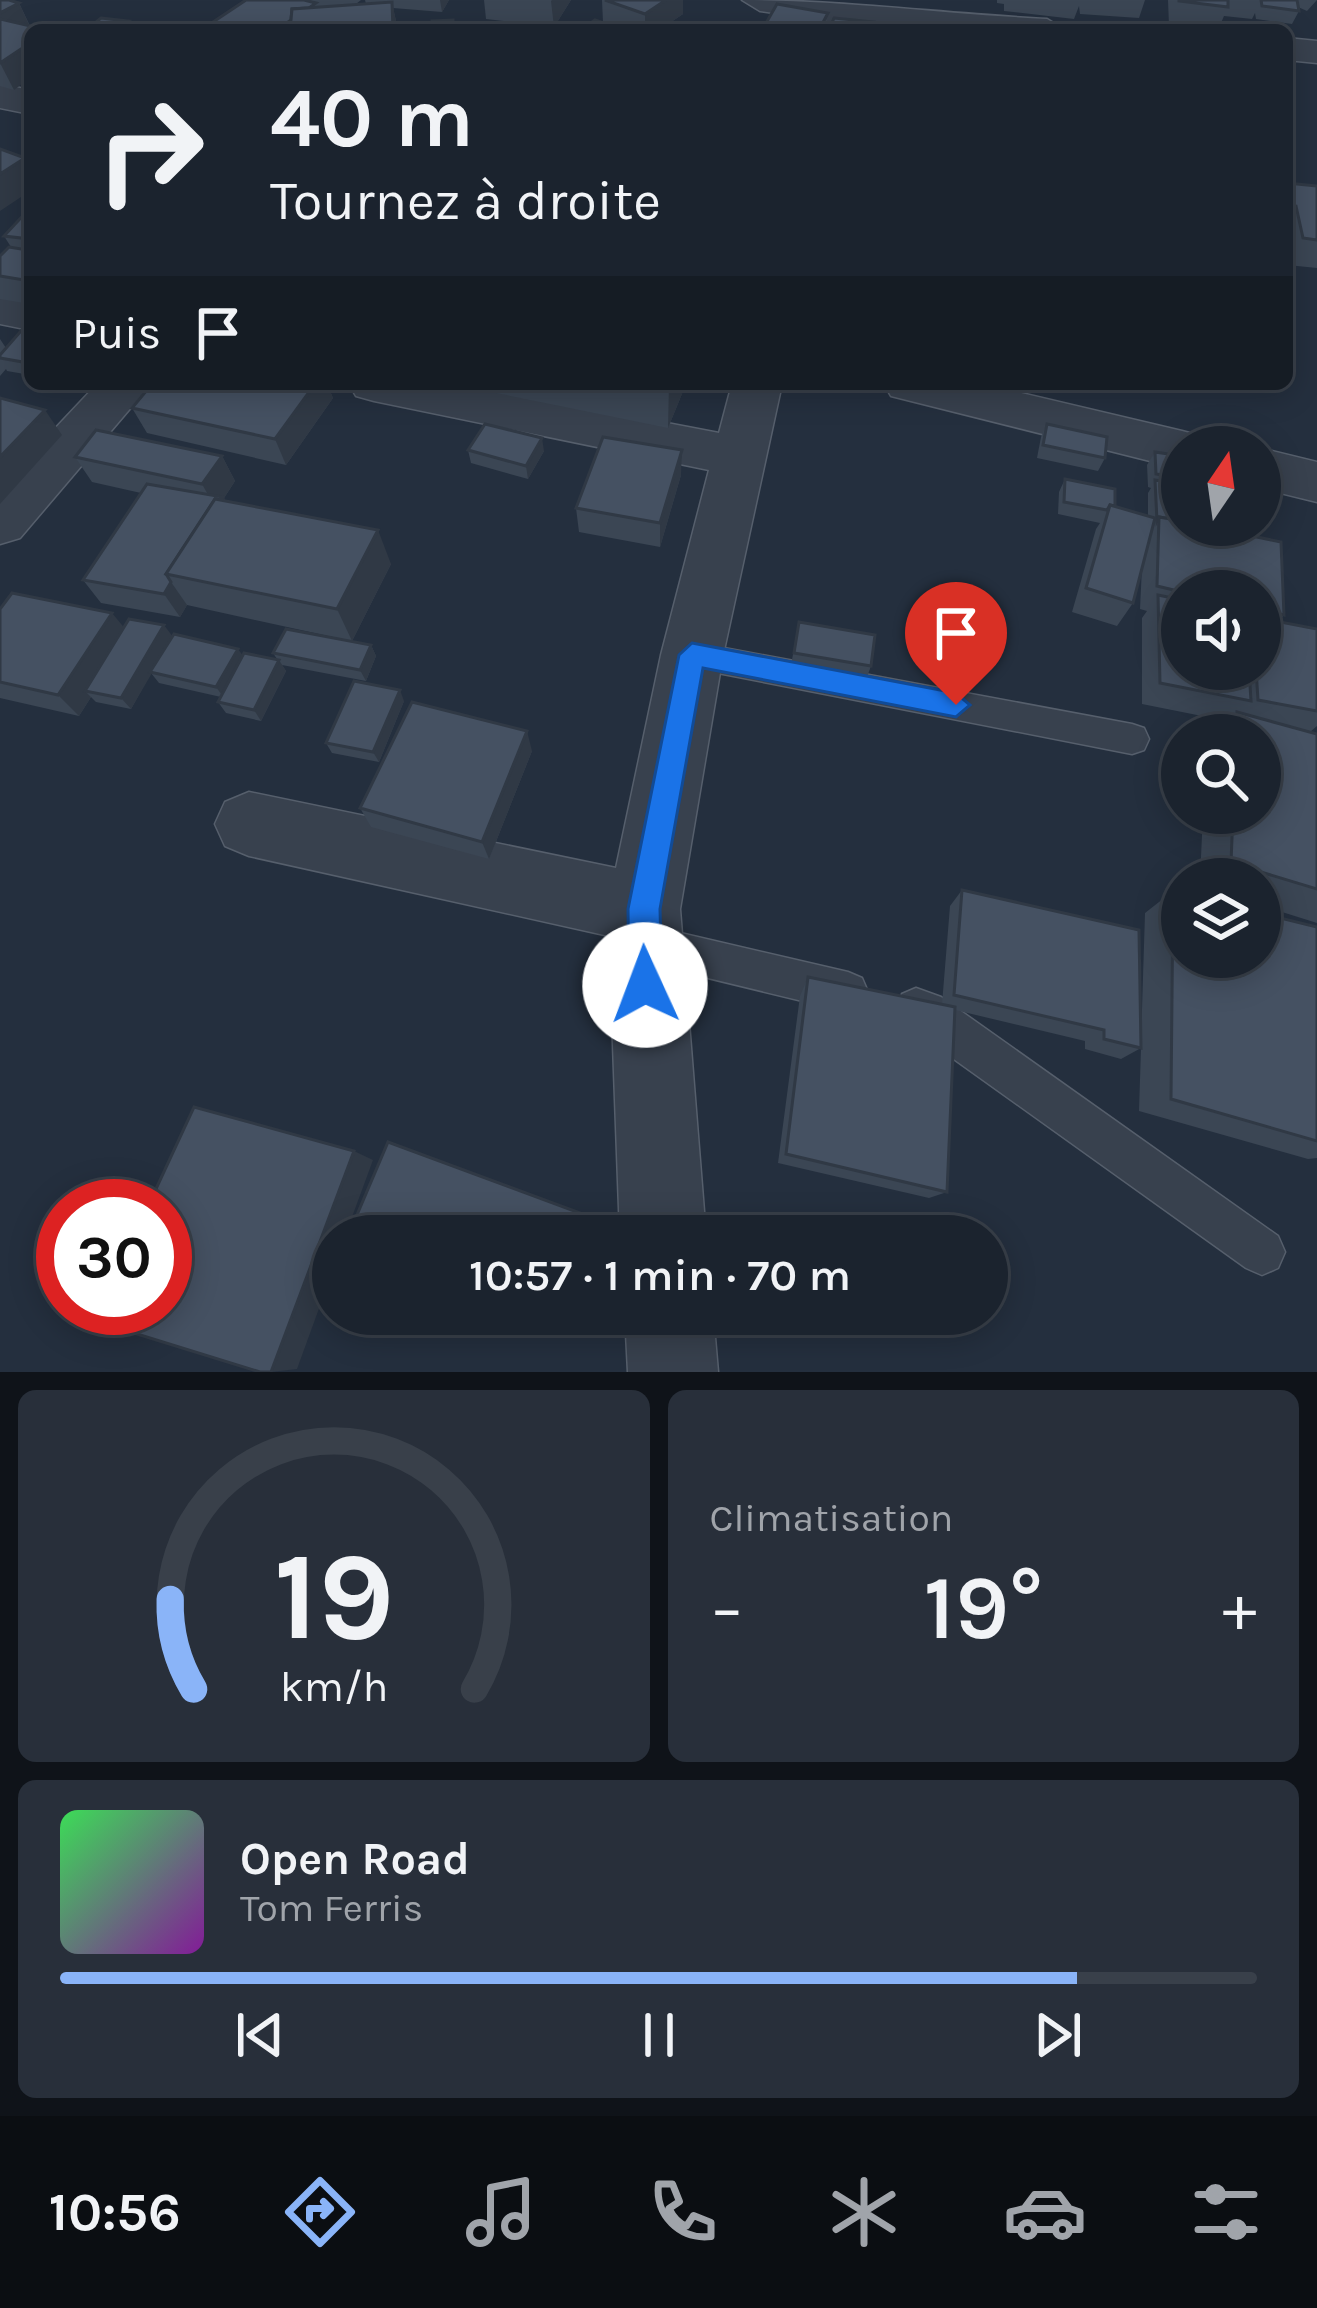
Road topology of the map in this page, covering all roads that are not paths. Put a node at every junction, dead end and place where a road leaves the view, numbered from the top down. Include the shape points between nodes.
1 (760, 0) edge
2 (919, 18) edge
3 (984, 24) edge
4 (121, 390) edge
5 (404, 390) edge
6 (757, 390) edge
7 (934, 390) edge
8 (1161, 445) edge
9 (740, 458) junction
10 (1281, 474) edge
11 (1317, 482) edge
12 (0, 523) edge
13 (692, 655) junction
14 (1132, 739) dead end
15 (249, 824) dead end
16 (643, 926) junction
17 (662, 1215) edge
18 (1262, 1252) dead end
19 (670, 1335) edge
20 (673, 1372) edge

1 - 2 street
2 - 3 street
4 - 12 street
5 - 9 street
6 - 9 street
7 - 8 street
9 - 13 street
10 - 11 street
13 - 14 lane
13 - 16 street
15 - 16 street
16 - 17 street
16 - 18 lane via 927,1011
19 - 20 street

